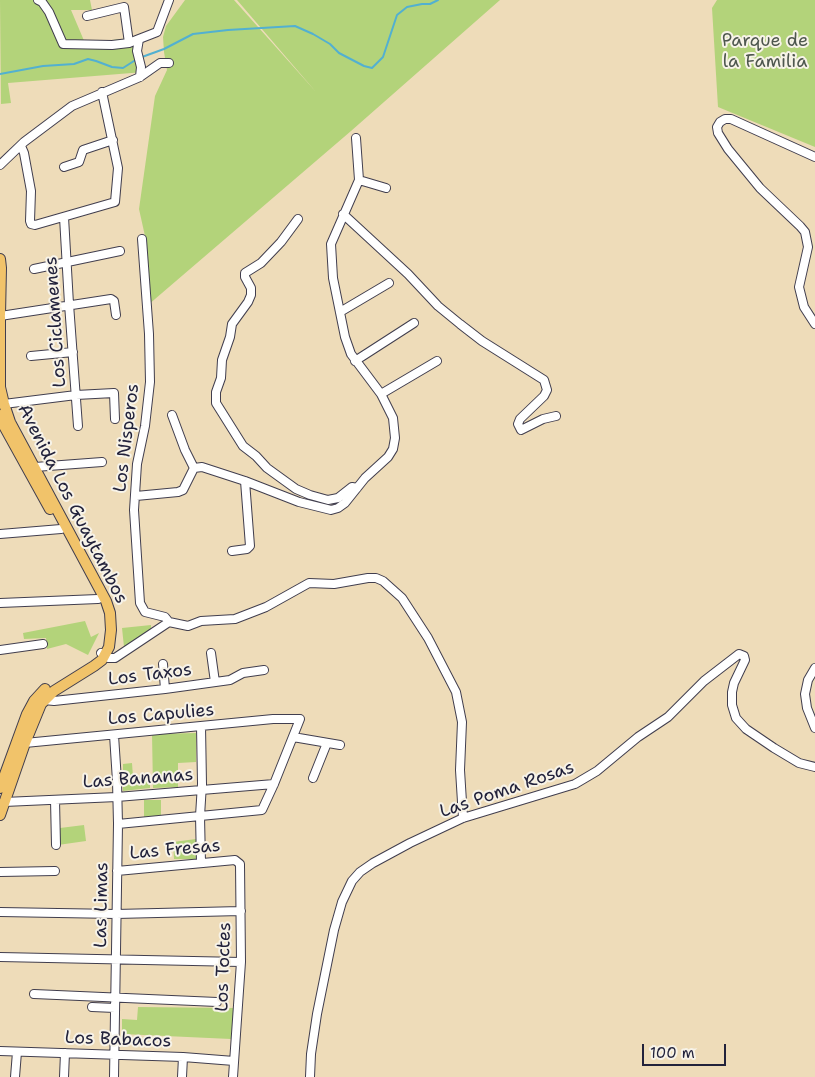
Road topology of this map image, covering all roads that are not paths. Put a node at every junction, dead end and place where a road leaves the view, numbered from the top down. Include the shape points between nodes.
1 (38, 0) edge
2 (169, 0) edge
3 (87, 16) dead end
4 (139, 39) junction
5 (129, 43) junction
6 (168, 63) dead end
7 (140, 77) junction
8 (102, 92) junction
9 (356, 138) dead end
10 (113, 140) junction
11 (21, 146) junction
12 (815, 157) edge
13 (0, 165) edge
14 (64, 167) dead end
15 (359, 180) junction
16 (386, 188) dead end
17 (344, 214) junction
18 (64, 217) junction
19 (298, 219) dead end
20 (142, 239) dead end
21 (120, 251) dead end
22 (0, 259) edge
23 (67, 262) junction
24 (34, 269) dead end
25 (389, 283) dead end
26 (68, 304) junction
27 (340, 312) junction
28 (116, 315) dead end
29 (0, 316) edge
30 (414, 323) dead end
31 (815, 324) edge
32 (73, 352) junction
33 (31, 356) dead end
34 (355, 361) junction
35 (437, 361) dead end
36 (380, 394) junction
37 (76, 395) junction
38 (4, 404) junction
39 (0, 415) edge
40 (172, 415) dead end
41 (556, 416) dead end
42 (115, 419) dead end
43 (78, 426) dead end
44 (102, 462) dead end
45 (35, 468) junction
46 (194, 468) junction
47 (245, 481) junction
48 (357, 488) junction
49 (136, 496) junction
50 (65, 532) junction
51 (0, 534) edge
52 (232, 551) dead end
53 (98, 599) junction
54 (0, 603) edge
55 (169, 622) junction
56 (109, 630) junction
57 (43, 644) dead end
58 (0, 650) edge
59 (211, 653) dead end
60 (102, 654) junction
61 (163, 664) dead end
62 (815, 668) edge
63 (264, 670) dead end
64 (215, 682) junction
65 (165, 689) junction
66 (42, 697) junction
67 (201, 726) junction
68 (815, 728) edge
69 (114, 734) junction
70 (293, 737) junction
71 (326, 742) junction
72 (25, 743) junction
73 (340, 745) dead end
74 (815, 767) edge
75 (313, 778) dead end
76 (274, 784) junction
77 (0, 788) edge
78 (202, 790) junction
79 (118, 797) junction
80 (55, 800) junction
81 (4, 802) junction
82 (0, 815) edge
83 (200, 816) junction
84 (463, 818) junction
85 (118, 824) junction
86 (56, 845) dead end
87 (235, 860) joint
88 (201, 863) junction
89 (55, 871) dead end
90 (117, 871) junction
91 (0, 872) edge
92 (241, 911) junction
93 (0, 912) edge
94 (116, 914) junction
95 (0, 957) edge
96 (116, 958) junction
97 (240, 962) junction
98 (34, 994) dead end
99 (115, 999) junction
100 (217, 1002) dead end
101 (92, 1008) dead end
102 (115, 1008) junction
103 (0, 1051) edge
104 (17, 1052) junction
105 (65, 1053) junction
106 (114, 1055) junction
107 (184, 1058) junction
108 (234, 1061) junction
109 (15, 1077) edge
110 (64, 1077) edge
111 (114, 1077) edge
112 (182, 1077) edge
113 (233, 1077) edge
114 (310, 1077) edge

1 - 5 street via 49,12 63,44
2 - 4 street via 159,30
3 - 5 street via 124,6
4 - 5 street
4 - 7 street
6 - 7 street via 160,63
7 - 8 street
8 - 10 street
8 - 11 street via 72,106
9 - 15 street
10 - 14 street via 83,150 79,162
10 - 18 street via 118,168 116,200
11 - 13 street
11 - 18 street via 31,191 30,221 35,225
12 - 31 street via 730,119 725,118 717,127 722,140 744,169 805,232 808,247 800,292 804,307
15 - 16 street
15 - 17 street
17 - 27 street via 331,244
17 - 41 street via 438,306 482,341 544,380 547,390 520,419 521,430
18 - 23 street, Los Ciclamenes
19 - 48 street via 282,242 261,263 245,273 251,296 231,328 222,360 216,403 243,446 296,489 328,500 338,498 352,487
20 - 49 street, Los Nisperos via 150,382 137,464
21 - 23 street
22 - 29 main road, Avenida Los Guaytambos
23 - 24 street
23 - 26 street, Los Ciclamenes
25 - 27 street
26 - 28 street via 111,299
26 - 29 street
26 - 32 street, Los Ciclamenes
27 - 34 street via 348,347
29 - 38 main road, Avenida Los Guaytambos via 0,387
30 - 34 street
32 - 33 street
32 - 37 street, Los Ciclamenes
34 - 36 street
35 - 36 street
36 - 48 street via 393,418 393,449
37 - 38 street
37 - 42 street via 114,393
37 - 43 street, Los Ciclamenes
38 - 45 main road, Avenida Los Guaytambos
39 - 50 main road, Avenida Los Guaytambos
40 - 46 street
44 - 45 street
45 - 50 main road, Avenida Los Guaytambos
46 - 47 street via 202,467
46 - 49 street via 183,490
47 - 48 street via 299,502 331,510 345,503
47 - 52 street via 250,546
49 - 55 street, Los Nisperos via 134,519 141,607 144,612 165,617
50 - 51 street
50 - 53 main road, Avenida Los Guaytambos
50 - 56 main road, Avenida Los Guaytambos via 106,601 110,612
53 - 54 street
53 - 56 main road, Avenida Los Guaytambos
55 - 60 street via 115,658
55 - 84 street via 188,626 201,621 235,619 266,607 309,583 334,584 368,578 383,580 402,598 428,638 456,692 462,722
56 - 60 main road, Avenida Los Guaytambos
57 - 58 street
59 - 64 street
60 - 66 main road via 94,666
61 - 65 street
62 - 68 street via 805,694
63 - 64 street, Los Taxos
64 - 65 street, Los Taxos
65 - 66 street, Los Taxos via 54,701
66 - 72 main road
66 - 77 main road via 30,707 22,724
67 - 69 street, Los Capulies
67 - 70 street, Los Capulies via 300,719
67 - 78 street
69 - 72 street, Los Capulies
69 - 79 street, Las Limas
70 - 71 street
70 - 76 street
71 - 73 street
71 - 75 street
72 - 81 main road
74 - 84 street, Las Poma Rosas via 768,745 736,718 732,692 745,660 740,654 704,681 668,717 597,771 575,784
76 - 78 street, Las Bananas
76 - 83 street via 262,810
78 - 79 street, Las Bananas
78 - 83 street
79 - 80 street, Las Bananas
79 - 85 street, Las Limas
80 - 81 street, Las Bananas
80 - 86 street
81 - 82 main road
83 - 85 street
83 - 88 street
84 - 114 street, Las Poma Rosas via 373,863 352,881 334,930 317,1014
85 - 90 street, Las Limas
87 - 88 street, Las Fresas
87 - 92 street, Los Toctes via 240,864
88 - 90 street, Las Fresas
89 - 91 street
90 - 94 street, Las Limas
92 - 94 street
92 - 97 street, Los Toctes
93 - 94 street
94 - 96 street, Las Limas
95 - 96 street
96 - 97 street
96 - 99 street, Las Limas
97 - 108 street, Los Toctes
98 - 99 street
99 - 100 street
99 - 102 street, Las Limas
101 - 102 street
102 - 106 street, Las Limas
103 - 104 street, Los Babacos
104 - 105 street, Los Babacos
104 - 109 street
105 - 106 street, Los Babacos
105 - 110 street
106 - 107 street, Los Babacos
106 - 111 street, Las Limas
107 - 108 street, Los Babacos
107 - 112 street
108 - 113 street, Los Toctes

